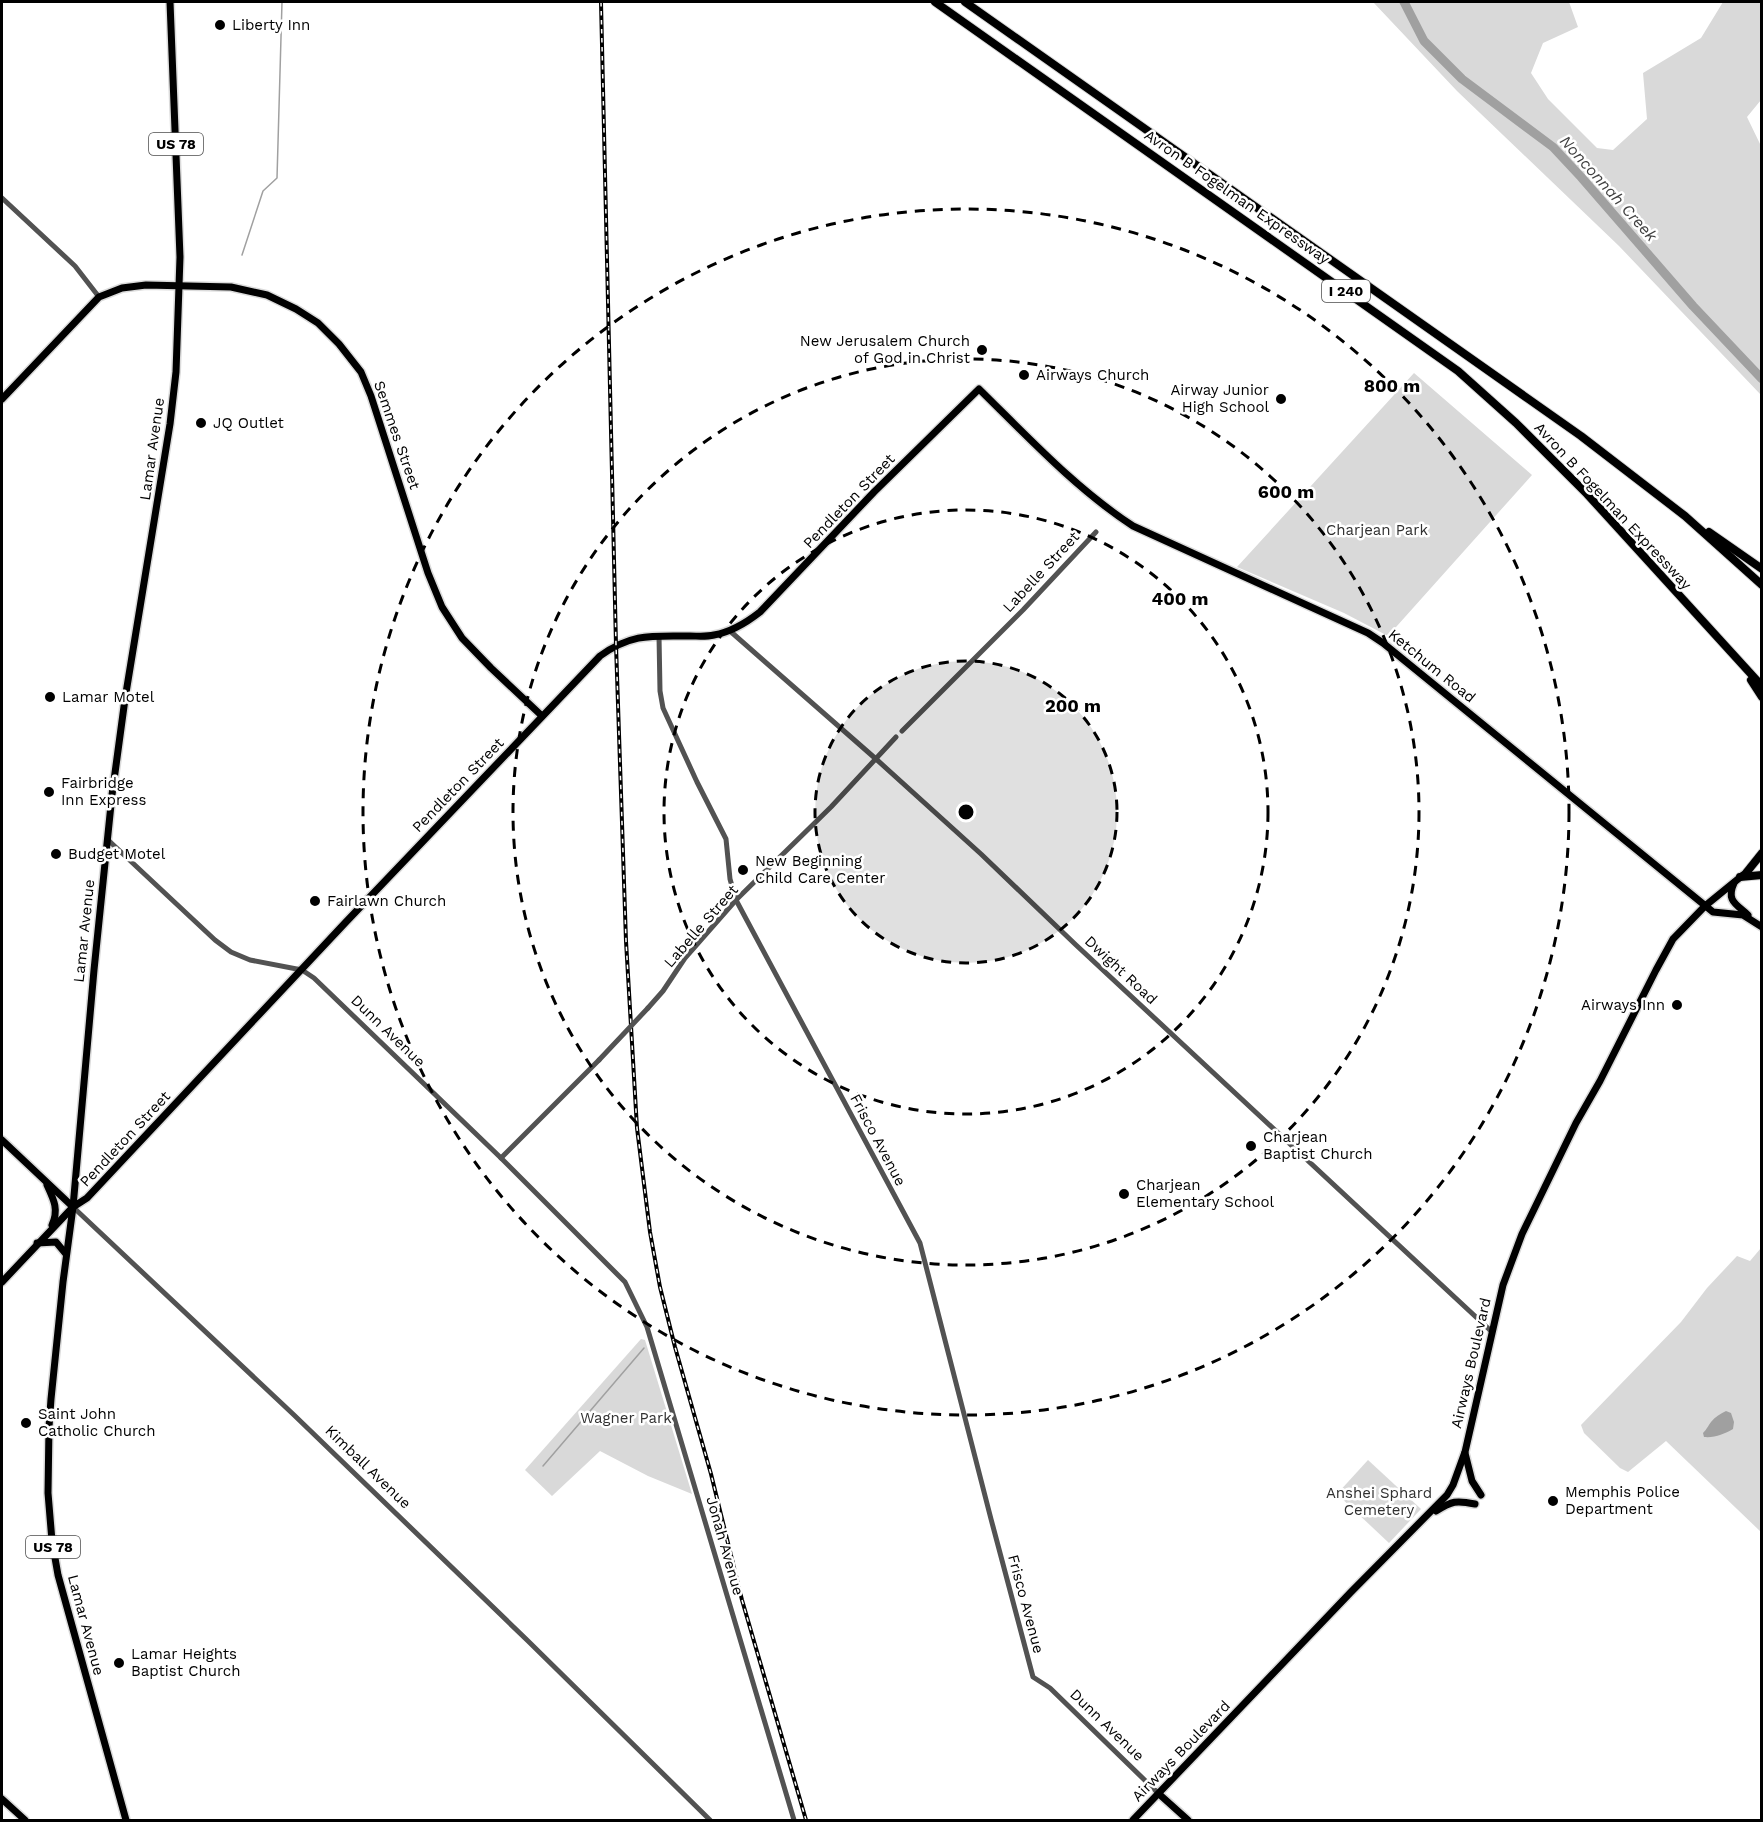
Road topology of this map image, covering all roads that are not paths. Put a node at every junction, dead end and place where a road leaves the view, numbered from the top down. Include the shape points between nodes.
1 (170, 2) edge
2 (935, 2) edge
3 (965, 2) edge
4 (2, 198) edge
5 (180, 286) junction
6 (99, 297) junction
7 (979, 389) joint
8 (2, 399) edge
9 (1685, 516) junction
10 (1096, 532) dead end
11 (1761, 569) edge
12 (1761, 585) edge
13 (730, 631) junction
14 (660, 636) junction
15 (1742, 666) junction
16 (1761, 686) edge
17 (1761, 697) edge
18 (542, 716) junction
19 (902, 731) dead end
20 (896, 737) dead end
21 (876, 759) junction
22 (107, 839) junction
23 (1761, 853) edge
24 (1761, 861) edge
25 (1761, 875) edge
26 (1740, 877) junction
27 (736, 900) junction
28 (1705, 906) junction
29 (1751, 919) junction
30 (1761, 927) edge
31 (302, 970) junction
32 (2, 1140) edge
33 (501, 1158) junction
34 (45, 1180) junction
35 (73, 1207) junction
36 (49, 1232) junction
37 (37, 1243) junction
38 (66, 1254) junction
39 (2, 1281) edge
40 (625, 1282) joint
41 (1491, 1331) junction
42 (1465, 1452) junction
43 (1481, 1495) dead end
44 (1475, 1504) dead end
45 (1426, 1518) junction
46 (1033, 1677) joint
47 (1159, 1794) junction
48 (2, 1799) edge
49 (25, 1821) edge
50 (126, 1821) edge
51 (710, 1821) edge
52 (794, 1821) edge
53 (1133, 1821) edge
54 (1188, 1821) edge

1 - 5 main road, Lamar Avenue / US 78
2 - 15 highway, Avron B Fogelman Expressway / I 240 via 1458,371 1587,494
3 - 9 highway, Avron B Fogelman Expressway / I 240 via 1581,436
4 - 6 street via 75,266
5 - 6 main road, Semmes Street via 127,287
5 - 18 main road, Semmes Street via 231,287 267,295 318,323 339,344 361,372 372,396 442,607 462,638
5 - 22 main road, Lamar Avenue / US 78 via 170,424 125,699
6 - 8 main road, Semmes Street
7 - 13 main road, Pendleton Street via 759,612
7 - 28 main road, Ketchum Road via 1112,513 1383,643
9 - 11 highway
9 - 12 highway, Avron B Fogelman Expressway / I 240
10 - 19 street, Labelle Street
13 - 14 main road, Pendleton Street via 711,636
13 - 21 street, Dwight Road
14 - 18 main road, Pendleton Street via 635,638 613,647
14 - 27 street, Frisco Avenue via 663,708 726,839
15 - 16 highway, Avron B Fogelman Expressway / I 240
15 - 17 highway
18 - 31 main road, Pendleton Street
20 - 21 street, Labelle Street
21 - 27 street, Labelle Street
21 - 41 street, Dwight Road
22 - 31 street, Dunn Avenue via 231,952 250,960
22 - 35 main road, Lamar Avenue / US 78
23 - 26 highway
24 - 26 main road, Airways Boulevard
25 - 26 highway
26 - 28 main road, Airways Boulevard
26 - 29 main road via 1730,894
27 - 33 street, Labelle Street, bridge via 648,1008
27 - 46 street, Frisco Avenue via 920,1243
28 - 29 main road, Ketchum Road via 1713,912
28 - 41 main road, Airways Boulevard via 1671,943 1576,1123 1522,1234
29 - 30 main road, Ketchum Road
31 - 33 street, Dunn Avenue
31 - 35 main road, Pendleton Street via 87,1198
32 - 34 main road, Kimball Avenue
33 - 40 street, Dunn Avenue
34 - 35 main road, Kimball Avenue
34 - 36 main road via 57,1212
35 - 36 main road, Pendleton Street
35 - 38 main road, Lamar Avenue / US 78
35 - 51 street, Kimball Avenue via 294,1414
36 - 37 main road, Pendleton Street
37 - 38 main road via 56,1242
37 - 39 main road, Pendleton Street
38 - 50 main road, Lamar Avenue / US 78 via 49,1427 52,1541
40 - 52 street, Jonah Avenue via 647,1327
41 - 42 main road, Airways Boulevard
42 - 43 main road via 1472,1481
42 - 45 main road, Airways Boulevard via 1453,1485
44 - 45 main road via 1449,1503
45 - 47 main road, Airways Boulevard
46 - 47 street, Dunn Avenue via 1050,1688
47 - 53 main road, Airways Boulevard
47 - 54 main road, Dunn Avenue
48 - 49 main road

